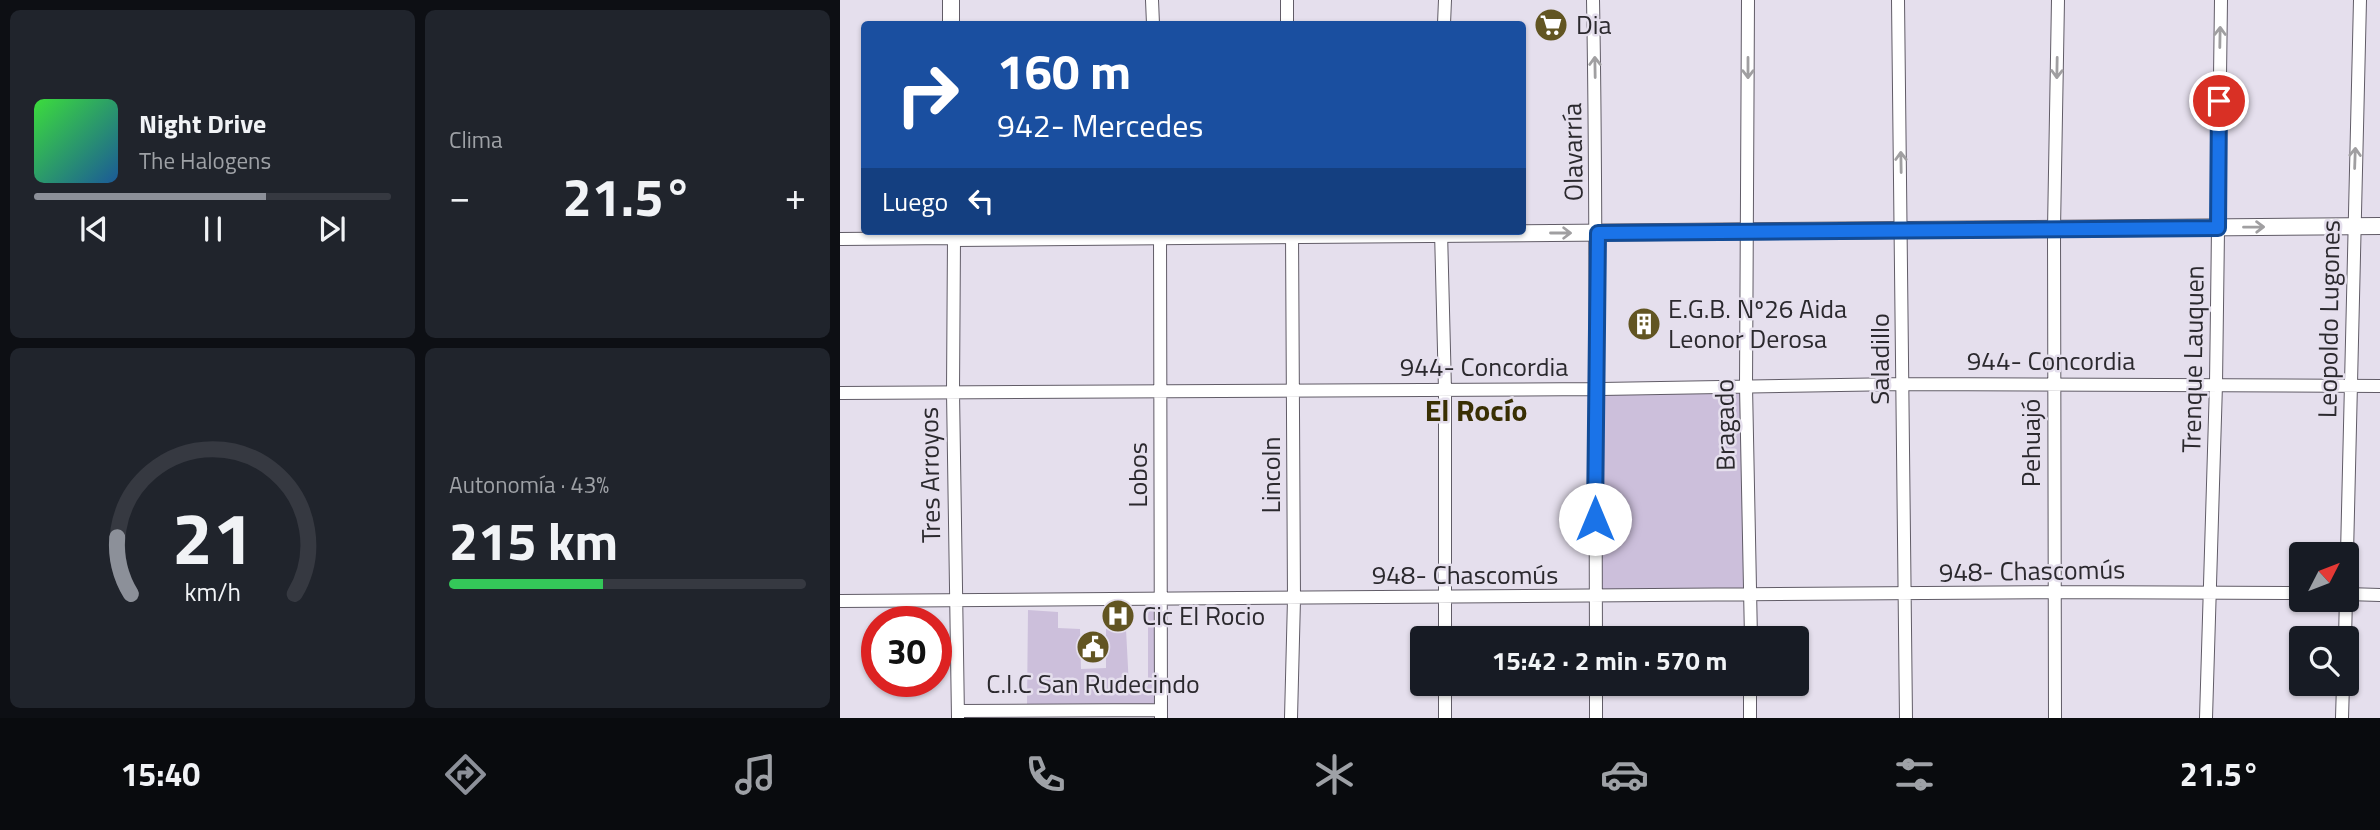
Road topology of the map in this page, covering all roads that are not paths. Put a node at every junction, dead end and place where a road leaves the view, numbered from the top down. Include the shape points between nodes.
1 (951, 0) edge
2 (1152, 0) edge
3 (1287, 0) edge
4 (1445, 0) edge
5 (1593, 0) edge
6 (1748, 0) edge
7 (1898, 0) edge
8 (2058, 0) edge
9 (2221, 0) edge
10 (2360, 0) edge
11 (951, 21) edge
12 (1153, 21) edge
13 (1287, 21) edge
14 (1444, 21) edge
15 (2354, 226) junction
16 (2380, 226) edge
17 (2218, 228) junction
18 (2054, 229) junction
19 (1902, 230) junction
20 (1748, 232) junction
21 (1526, 233) edge
22 (1598, 233) junction
23 (954, 235) edge
24 (1160, 235) edge
25 (1292, 235) edge
26 (1441, 235) edge
27 (840, 239) edge
28 (1902, 384) junction
29 (2054, 384) junction
30 (2216, 384) junction
31 (1746, 386) junction
32 (2351, 386) junction
33 (2380, 386) edge
34 (1594, 389) junction
35 (1445, 390) junction
36 (1161, 391) junction
37 (1293, 391) junction
38 (953, 392) junction
39 (840, 393) edge
40 (2348, 542) edge
41 (2054, 592) junction
42 (2211, 592) junction
43 (2289, 593) edge
44 (1751, 594) junction
45 (2359, 594) edge
46 (1903, 595) junction
47 (2380, 595) edge
48 (1596, 596) junction
49 (1161, 597) junction
50 (1445, 597) junction
51 (1294, 599) junction
52 (958, 600) junction
53 (840, 601) edge
54 (1445, 626) edge
55 (1596, 626) edge
56 (1751, 626) edge
57 (1445, 696) edge
58 (1596, 696) edge
59 (1751, 696) edge
60 (2343, 696) edge
61 (1161, 714) edge
62 (958, 715) edge
63 (1291, 718) edge
64 (1445, 718) edge
65 (1597, 718) edge
66 (1750, 718) edge
67 (1906, 718) edge
68 (2054, 718) edge
69 (2206, 718) edge
70 (2342, 718) edge

1 - 11 main road
2 - 12 street
3 - 13 street
4 - 14 street
22 -> 5 street, Olavarría
6 -> 20 street, Bragado
19 -> 7 street, Saladillo
8 -> 18 street, Pehuajó
17 -> 9 street, Trenque Lauquen
15 -> 10 street, Leopoldo Lugones
15 - 16 main road
17 -> 15 main road
15 - 32 street, Leopoldo Lugones
17 - 18 main road
17 - 30 street, Trenque Lauquen
18 - 19 main road
18 - 29 street, Pehuajó
19 - 20 main road
19 - 28 street, Saladillo
20 - 22 main road
20 - 31 street, Bragado
21 -> 22 main road
22 - 34 street, Olavarría
23 - 27 street
23 - 38 street, Tres Arroyos
24 - 36 street, Lobos
25 - 37 street, Lincoln
26 - 35 street
28 - 29 street, 944- Concordia
28 - 31 street, 944- Concordia
28 - 46 street, Saladillo
29 - 30 street, 944- Concordia
29 - 41 street, Pehuajó
30 - 32 street, 944- Concordia
30 - 42 street, Trenque Lauquen
31 - 34 street, 944- Concordia
31 - 44 street, Bragado
32 - 33 street, 944- Concordia
32 - 40 street, Leopoldo Lugones
34 - 35 street, 944- Concordia
34 - 48 street, Olavarría
35 - 37 street, 944- Concordia
35 - 50 street
36 - 37 street, 944- Concordia
36 - 38 street, 944- Concordia
36 - 49 street, Lobos
37 - 51 street, Lincoln
38 - 39 street, 944- Concordia
38 - 52 street, Tres Arroyos
41 - 42 street, 948- Chascomús
41 - 46 street, 948- Chascomús
41 - 68 street, Pehuajó
42 - 43 street, 948- Chascomús
42 - 69 street, Trenque Lauquen
44 - 46 street, 948- Chascomús
44 - 48 street, 948- Chascomús
44 - 56 street, Bragado
45 - 47 street
46 - 67 street, Saladillo
48 - 50 street, 948- Chascomús
48 - 55 street, Olavarría
49 - 51 street, 948- Chascomús
49 - 52 street, 948- Chascomús
49 - 61 street, Lobos
50 - 51 street, 948- Chascomús
50 - 54 street
51 - 63 street, Lincoln
52 - 53 street, 948- Chascomús
52 - 62 street, Tres Arroyos
57 - 64 street
58 - 65 street
59 - 66 street
60 - 70 street
61 - 62 street

